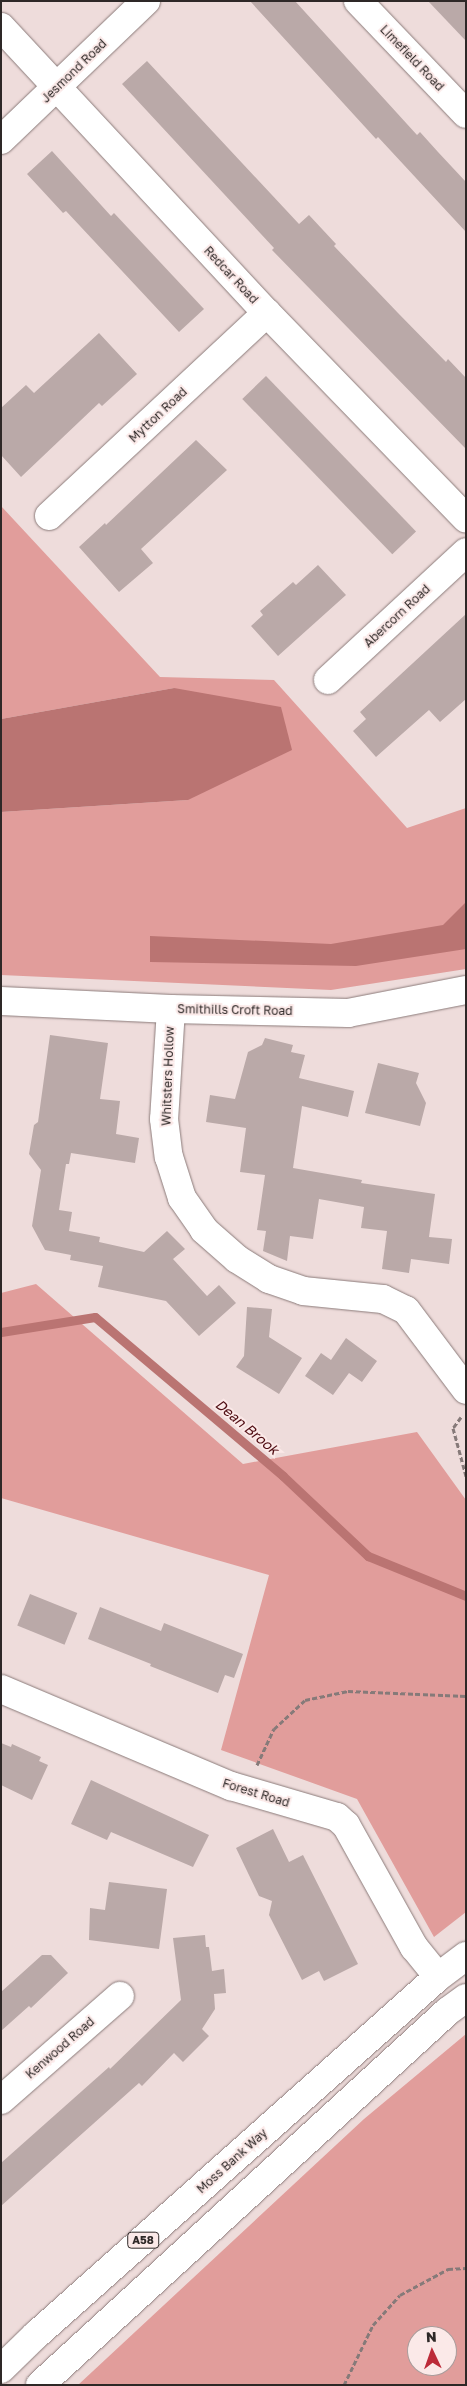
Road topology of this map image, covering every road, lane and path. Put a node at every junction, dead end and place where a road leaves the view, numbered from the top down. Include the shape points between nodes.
1 (146, 1) edge
2 (358, 1) edge
3 (1, 27) edge
4 (58, 86) junction
5 (466, 114) edge
6 (1, 140) edge
7 (267, 314) junction
8 (49, 516) dead end
9 (466, 518) edge
10 (466, 552) edge
11 (328, 680) dead end
12 (466, 990) edge
13 (1, 1001) edge
14 (171, 1009) junction
15 (466, 1390) edge
16 (466, 1410) edge
17 (466, 1476) edge
18 (1, 1689) edge
19 (466, 1696) edge
20 (245, 1790) junction
21 (466, 1956) edge
22 (438, 1977) junction
23 (120, 1996) dead end
24 (466, 1998) edge
25 (1, 2100) edge
26 (466, 2268) edge
27 (1, 2369) edge
28 (40, 2385) edge
29 (344, 2385) edge

1 - 4 main road, Jesmond Road
2 - 5 main road, Limefield Road
3 - 4 main road, Redcar Road
4 - 6 main road, Jesmond Road
4 - 7 main road, Redcar Road
7 - 8 main road, Mytton Road
7 - 9 main road, Redcar Road
10 - 11 main road, Abercorn Road
12 - 14 main road, Smithills Croft Road via 348,1013
13 - 14 main road, Smithills Croft Road
14 - 15 main road, Whitsters Hollow via 164,1119 169,1156 182,1198 204,1230 269,1279 303,1291 383,1299 406,1310
16 - 17 path via 453,1428
18 - 20 main road, Forest Road
19 - 20 path via 348,1691 305,1700 274,1729
20 - 22 main road, Forest Road via 337,1817 346,1825 414,1947
21 - 22 main road, Moss Bank Way / A58
22 - 27 main road, Moss Bank Way / A58
23 - 25 main road, Kenwood Road
24 - 28 main road via 411,2044
26 - 29 path via 448,2269 400,2295 373,2325

